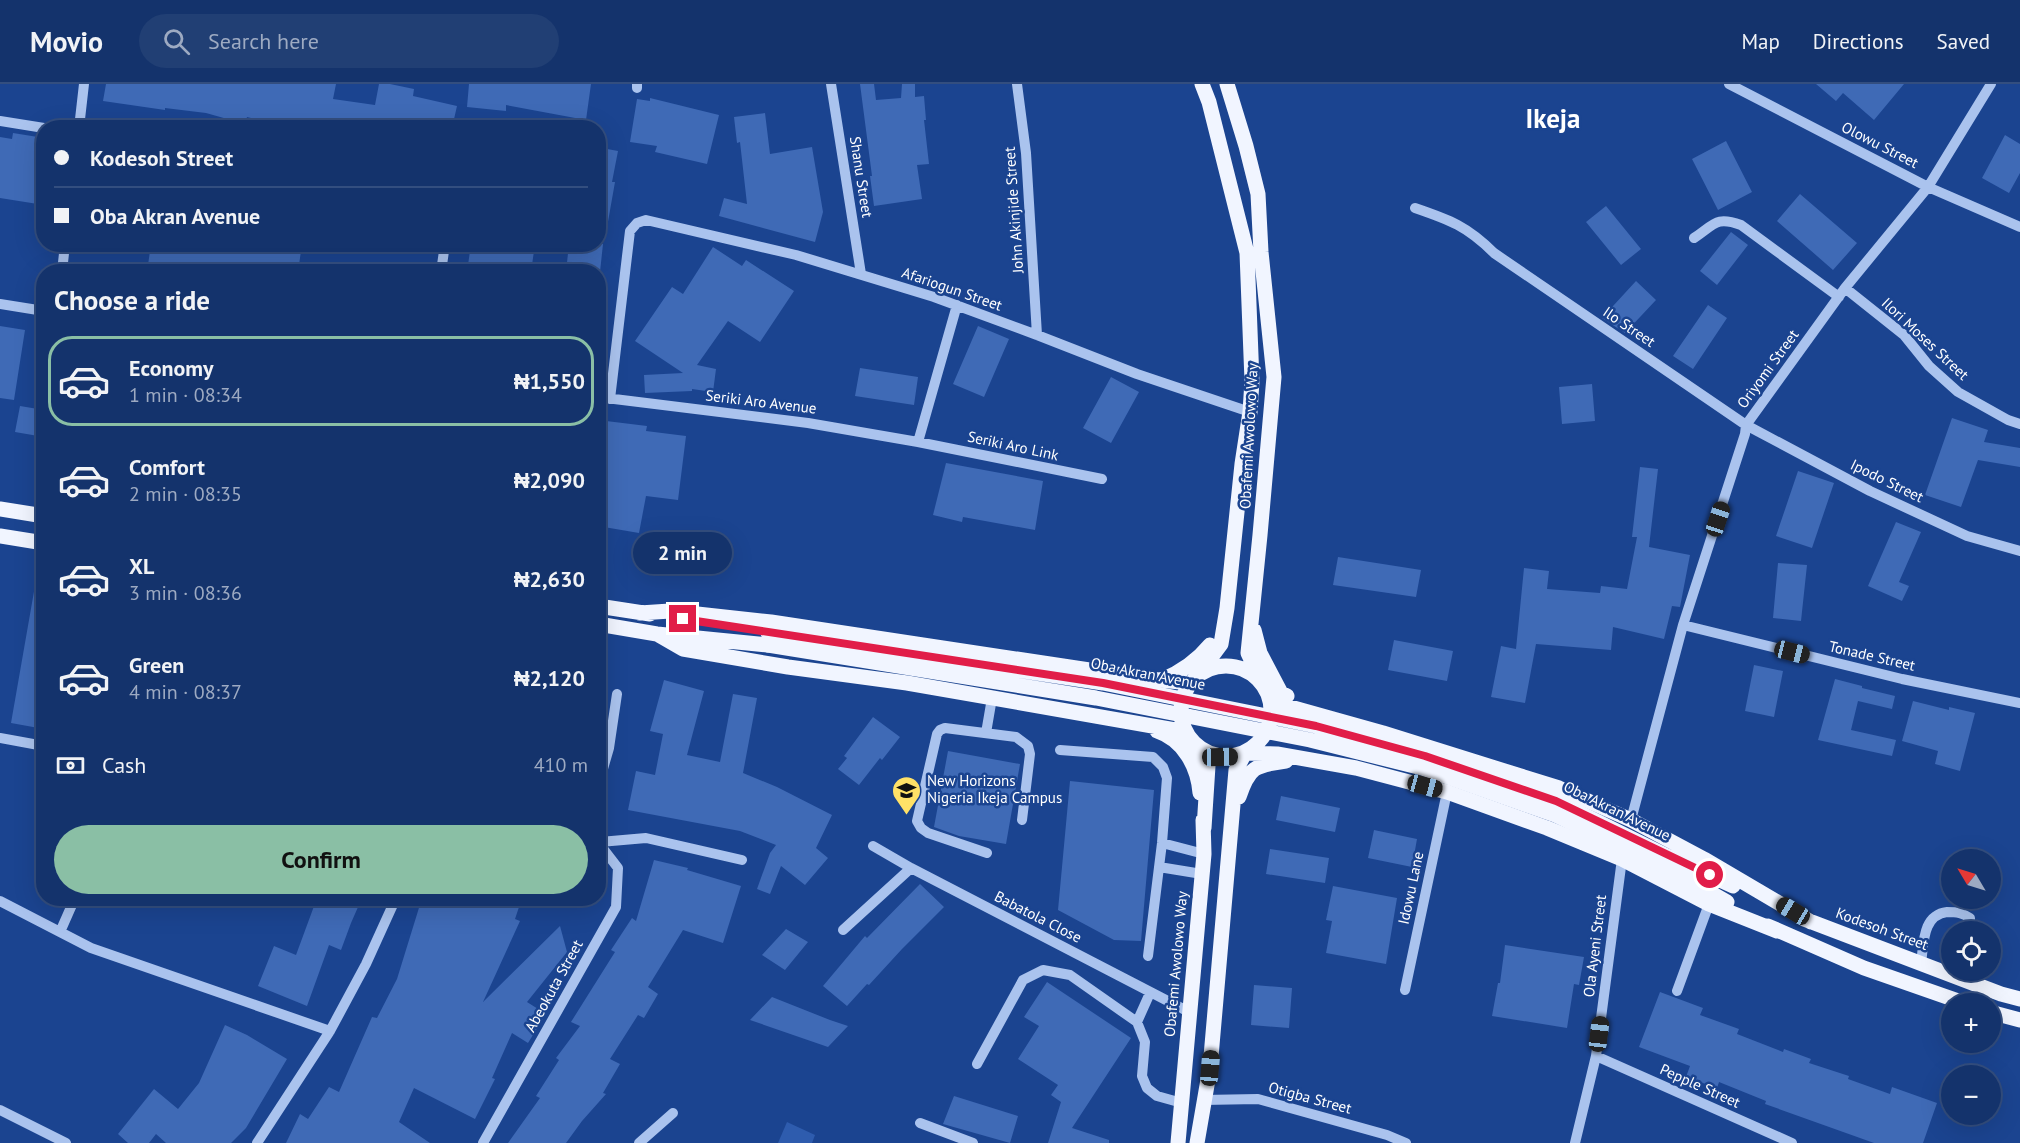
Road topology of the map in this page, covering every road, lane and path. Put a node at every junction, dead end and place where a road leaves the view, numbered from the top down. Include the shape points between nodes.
1 (84, 84) edge
2 (831, 84) edge
3 (1017, 84) edge
4 (1202, 84) edge
5 (1227, 84) edge
6 (1729, 84) edge
7 (1991, 84) edge
8 (80, 120) edge
9 (0, 121) edge
10 (36, 127) edge
11 (1929, 187) junction
12 (1415, 208) dead end
13 (2020, 227) edge
14 (1694, 238) dead end
15 (1254, 252) junction
16 (861, 274) junction
17 (1842, 292) junction
18 (0, 304) edge
19 (957, 306) junction
20 (36, 310) edge
21 (1037, 335) junction
22 (606, 385) edge
23 (606, 398) edge
24 (1250, 412) junction
25 (2020, 424) edge
26 (1746, 425) junction
27 (918, 442) junction
28 (1102, 479) dead end
29 (0, 508) edge
30 (36, 515) edge
31 (0, 536) edge
32 (36, 542) edge
33 (2020, 551) edge
34 (606, 607) edge
35 (640, 613) junction
36 (1251, 620) junction
37 (606, 625) edge
38 (1224, 626) junction
39 (1683, 626) junction
40 (657, 634) junction
41 (768, 639) junction
42 (1016, 658) junction
43 (1195, 679) junction
44 (1161, 680) junction
45 (1262, 683) junction
46 (617, 694) dead end
47 (992, 698) junction
48 (1010, 701) junction
49 (2020, 703) edge
50 (1311, 713) junction
51 (1125, 721) junction
52 (986, 733) junction
53 (1188, 737) junction
54 (0, 738) edge
55 (36, 745) edge
56 (1060, 750) dead end
57 (1245, 753) junction
58 (1464, 757) junction
59 (606, 758) edge
60 (1303, 759) junction
61 (1447, 792) junction
62 (1232, 817) junction
63 (1022, 820) dead end
64 (1631, 820) junction
65 (1204, 828) junction
66 (606, 841) edge
67 (1162, 843) junction
68 (873, 846) dead end
69 (606, 852) edge
70 (987, 853) dead end
71 (1204, 854) junction
72 (1622, 859) junction
73 (742, 860) dead end
74 (1667, 861) junction
75 (1159, 867) junction
76 (911, 868) junction
77 (1202, 874) junction
78 (0, 901) edge
79 (1709, 904) junction
80 (71, 906) edge
81 (392, 906) edge
82 (1970, 921) edge
83 (1811, 922) junction
84 (843, 930) dead end
85 (1777, 931) junction
86 (60, 932) junction
87 (1148, 956) dead end
88 (1921, 963) junction
89 (1941, 969) edge
90 (1978, 981) edge
91 (1405, 990) dead end
92 (1677, 991) dead end
93 (1150, 993) junction
94 (1941, 995) edge
95 (2020, 999) edge
96 (1191, 1013) junction
97 (2001, 1015) edge
98 (2020, 1020) edge
99 (1137, 1022) junction
100 (330, 1031) junction
101 (1596, 1056) junction
102 (977, 1064) dead end
103 (1203, 1100) junction
104 (1182, 1103) junction
105 (0, 1110) edge
106 (673, 1113) dead end
107 (920, 1123) dead end
108 (1386, 1139) edge
109 (1198, 1141) edge
110 (66, 1143) edge
111 (257, 1143) edge
112 (483, 1143) edge
113 (639, 1143) edge
114 (973, 1143) edge
115 (1178, 1143) edge
116 (1406, 1143) edge
117 (1575, 1143) edge
118 (1792, 1143) edge

1 - 8 street
2 - 16 street, Shanu Street
3 - 21 street, John Akinjide Street via 1026,153
4 - 15 main road, Obafemi Awolowo Way
5 - 15 main road, Obafemi Awolowo Way via 1258,194
6 - 11 street, Olowu Street
7 - 11 street, Oriyomi Street
9 - 10 street
11 - 13 street, Olowu Street
11 - 17 street, Oriyomi Street
12 - 26 street, Ilo Street via 1459,224 1494,253
14 - 17 street, Ilori Moses Street via 1720,220 1741,225
15 - 24 main road, Obafemi Awolowo Way
15 - 36 main road, Obafemi Awolowo Way via 1274,377
16 - 19 street, Afariogun Street
16 - 22 street, Afariogun Street via 646,220 637,223 630,231
17 - 25 street, Ilori Moses Street via 1904,335 1929,366 1958,392
17 - 26 street, Oriyomi Street
18 - 20 street
19 - 21 street, Afariogun Street
19 - 27 street
21 - 24 street, Afariogun Street
23 - 27 street, Seriki Aro Avenue via 808,423
24 - 38 main road, Obafemi Awolowo Way
26 - 33 street, Ipodo Street via 1870,491 1967,536
26 - 39 street, Oriyomi Street
27 - 28 street, Seriki Aro Link
29 - 30 main road
31 - 32 main road
34 - 35 main road, Oba Akran Avenue
35 - 41 main road, Oba Akran Avenue
35 - 42 main road via 670,610
36 - 45 main road, Obafemi Awolowo Way via 1248,653
36 - 50 main road via 1260,653 1281,693
37 - 40 main road, Oba Akran Avenue
38 - 43 main road, Obafemi Awolowo Way via 1221,645
38 - 44 main road via 1200,657
39 - 49 street, Tonade Street
39 - 64 street, Oriyomi Street
40 - 41 main road, Oba Akran Avenue
40 - 47 main road via 683,649
41 - 74 main road, Oba Akran Avenue, bridge via 1103,683 1316,726 1425,756 1556,801
42 - 44 main road
42 - 48 main road via 1029,667 1030,680 1024,694
43 - 44 main road
43 - 45 main road via 1225,665 1239,667
43 - 53 main road, Obafemi Awolowo Way via 1180,711
45 - 50 main road via 1282,705
45 - 57 main road, Obafemi Awolowo Way via 1272,708 1271,722 1261,740
46 - 59 street
47 - 48 main road
47 - 52 street
48 - 51 main road
50 - 58 main road
51 - 53 main road via 1181,731
51 - 65 main road via 1165,734 1181,746 1199,782
52 - 63 street via 1016,737 1028,746
52 - 70 street via 940,730 917,820 928,833
53 - 57 main road via 1214,755
53 - 65 main road, Obafemi Awolowo Way via 1208,766
54 - 55 street
56 - 67 street via 1153,757 1167,778
57 - 60 main road
57 - 62 main road via 1236,770
58 - 61 main road via 1447,758 1439,769 1438,780
58 - 64 main road via 1559,788
60 - 61 main road via 1356,768
60 - 62 main road via 1252,769
61 - 72 main road
61 - 91 street, Idowu Lane
62 - 103 main road via 1210,1068
64 - 83 main road
65 - 71 main road, Obafemi Awolowo Way
66 - 73 street via 646,838
67 - 71 street
67 - 75 street
68 - 76 street, Babatola Close
69 - 112 street, Abeokuta Street via 618,868 616,907
71 - 77 main road, Obafemi Awolowo Way
72 - 79 main road
72 - 101 street, Ola Ayeni Street
74 - 83 main road, Kodesoh Street
74 - 85 main road
75 - 77 street
75 - 87 street
76 - 84 street
76 - 93 street, Babatola Close
77 - 96 main road, Obafemi Awolowo Way
78 - 86 street
79 - 85 main road
79 - 92 street
80 - 86 street
81 - 100 street
82 - 88 street via 1963,913 1943,913 1930,921
83 - 88 main road, Kodesoh Street
85 - 94 main road
86 - 100 street via 91,948
88 - 89 main road, Kodesoh Street
90 - 95 main road, Kodesoh Street
93 - 96 street, Babatola Close
93 - 99 street
96 - 104 main road, Obafemi Awolowo Way
97 - 98 main road
99 - 102 street via 1070,975 1043,970 1023,980
99 - 104 street via 1145,1042 1142,1076 1147,1088 1157,1096
100 - 111 street
101 - 117 street, Ola Ayeni Street
101 - 118 street, Pepple Street
103 - 108 street, Otigba Street via 1258,1099
103 - 109 main road
104 - 115 main road, Obafemi Awolowo Way
105 - 110 street
106 - 113 street
107 - 114 street
108 - 116 street, Otigba Street

